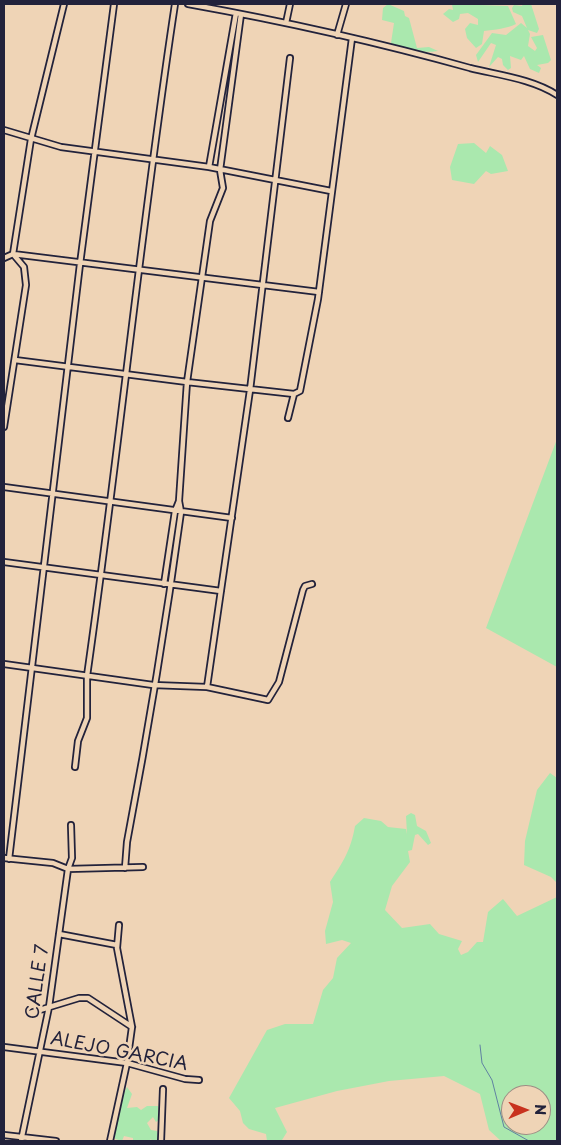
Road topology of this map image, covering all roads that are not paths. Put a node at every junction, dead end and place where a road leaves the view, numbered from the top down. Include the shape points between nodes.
1 (64, 4) edge
2 (114, 4) edge
3 (175, 4) edge
4 (188, 4) edge
5 (228, 4) edge
6 (290, 4) edge
7 (346, 4) edge
8 (226, 11) junction
9 (239, 13) junction
10 (286, 23) junction
11 (336, 35) junction
12 (352, 38) junction
13 (290, 58) dead end
14 (557, 95) edge
15 (4, 130) edge
16 (31, 139) junction
17 (96, 152) junction
18 (151, 160) junction
19 (208, 167) junction
20 (220, 170) junction
21 (275, 180) junction
22 (331, 191) junction
23 (13, 254) junction
24 (4, 258) edge
25 (80, 264) junction
26 (139, 269) junction
27 (201, 278) junction
28 (262, 285) junction
29 (319, 292) junction
30 (16, 360) junction
31 (69, 367) junction
32 (126, 375) junction
33 (187, 382) junction
34 (250, 390) junction
35 (294, 394) junction
36 (4, 416) edge
37 (288, 418) dead end
38 (4, 427) edge
39 (4, 487) edge
40 (52, 494) junction
41 (110, 501) junction
42 (179, 501) junction
43 (175, 510) junction
44 (182, 512) junction
45 (232, 518) junction
46 (4, 562) edge
47 (44, 568) junction
48 (101, 576) junction
49 (164, 584) junction
50 (312, 584) dead end
51 (171, 585) junction
52 (221, 591) junction
53 (4, 664) edge
54 (32, 666) junction
55 (87, 676) junction
56 (153, 685) junction
57 (207, 688) junction
58 (75, 767) dead end
59 (71, 826) dead end
60 (6, 858) edge
61 (143, 867) dead end
62 (124, 868) junction
63 (68, 869) junction
64 (119, 925) dead end
65 (59, 934) junction
66 (117, 945) junction
67 (49, 1007) junction
68 (30, 1012) dead end
69 (132, 1027) junction
70 (4, 1047) edge
71 (41, 1051) junction
72 (127, 1064) junction
73 (199, 1080) dead end
74 (163, 1089) dead end
75 (4, 1134) edge
76 (21, 1139) edge
77 (56, 1141) edge
78 (110, 1141) edge
79 (161, 1141) edge

1 - 16 street
2 - 17 street
3 - 18 street
4 - 8 street
5 - 8 street
6 - 10 street
7 - 11 street
8 - 9 street
9 - 10 street
9 - 19 street
9 - 20 street
10 - 11 street
11 - 12 street
12 - 14 street via 540,87
12 - 22 street
13 - 21 street
15 - 16 street
16 - 17 street
16 - 23 street
17 - 18 street
17 - 25 street
18 - 19 street
18 - 26 street
19 - 20 street
20 - 21 street
20 - 27 street via 223,188 210,221
21 - 22 street
21 - 28 street
22 - 29 street
23 - 24 street
23 - 25 street
23 - 30 street via 26,273
25 - 26 street
25 - 31 street
26 - 27 street
26 - 32 street
27 - 28 street
27 - 33 street
28 - 29 street
28 - 34 street
29 - 35 street via 300,391
30 - 31 street
30 - 36 street
31 - 32 street
31 - 40 street
32 - 33 street
32 - 41 street
33 - 34 street
33 - 42 street
34 - 35 street
34 - 45 street
35 - 37 street
36 - 38 street
39 - 40 street
40 - 41 street
40 - 47 street
41 - 43 street
41 - 48 street
42 - 43 street
42 - 44 street
43 - 44 street
43 - 49 street
44 - 45 street
44 - 51 street
45 - 52 street
46 - 47 street
47 - 48 street
47 - 54 street
48 - 49 street
48 - 55 street
49 - 51 street
50 - 57 street via 303,590 278,682 268,700
51 - 52 street
51 - 56 street via 162,653
52 - 57 street
53 - 54 street
54 - 55 street
54 - 60 street
55 - 56 street
55 - 58 street via 87,718 78,741
56 - 57 street
56 - 62 street
59 - 63 street, CALLE 7 via 72,858
60 - 63 street via 53,863
61 - 62 street
62 - 63 street
63 - 65 street, CALLE 7
64 - 66 street
65 - 66 street
65 - 67 street, CALLE 7
66 - 69 street
67 - 68 street
67 - 69 street via 88,998
67 - 71 street, CALLE 7
69 - 72 street
70 - 71 street, ALEJO GARCIA
71 - 72 street, ALEJO GARCIA
71 - 76 street, CALLE 7
72 - 73 street, ALEJO GARCIA
72 - 78 street
74 - 79 street
75 - 76 street
76 - 77 street

